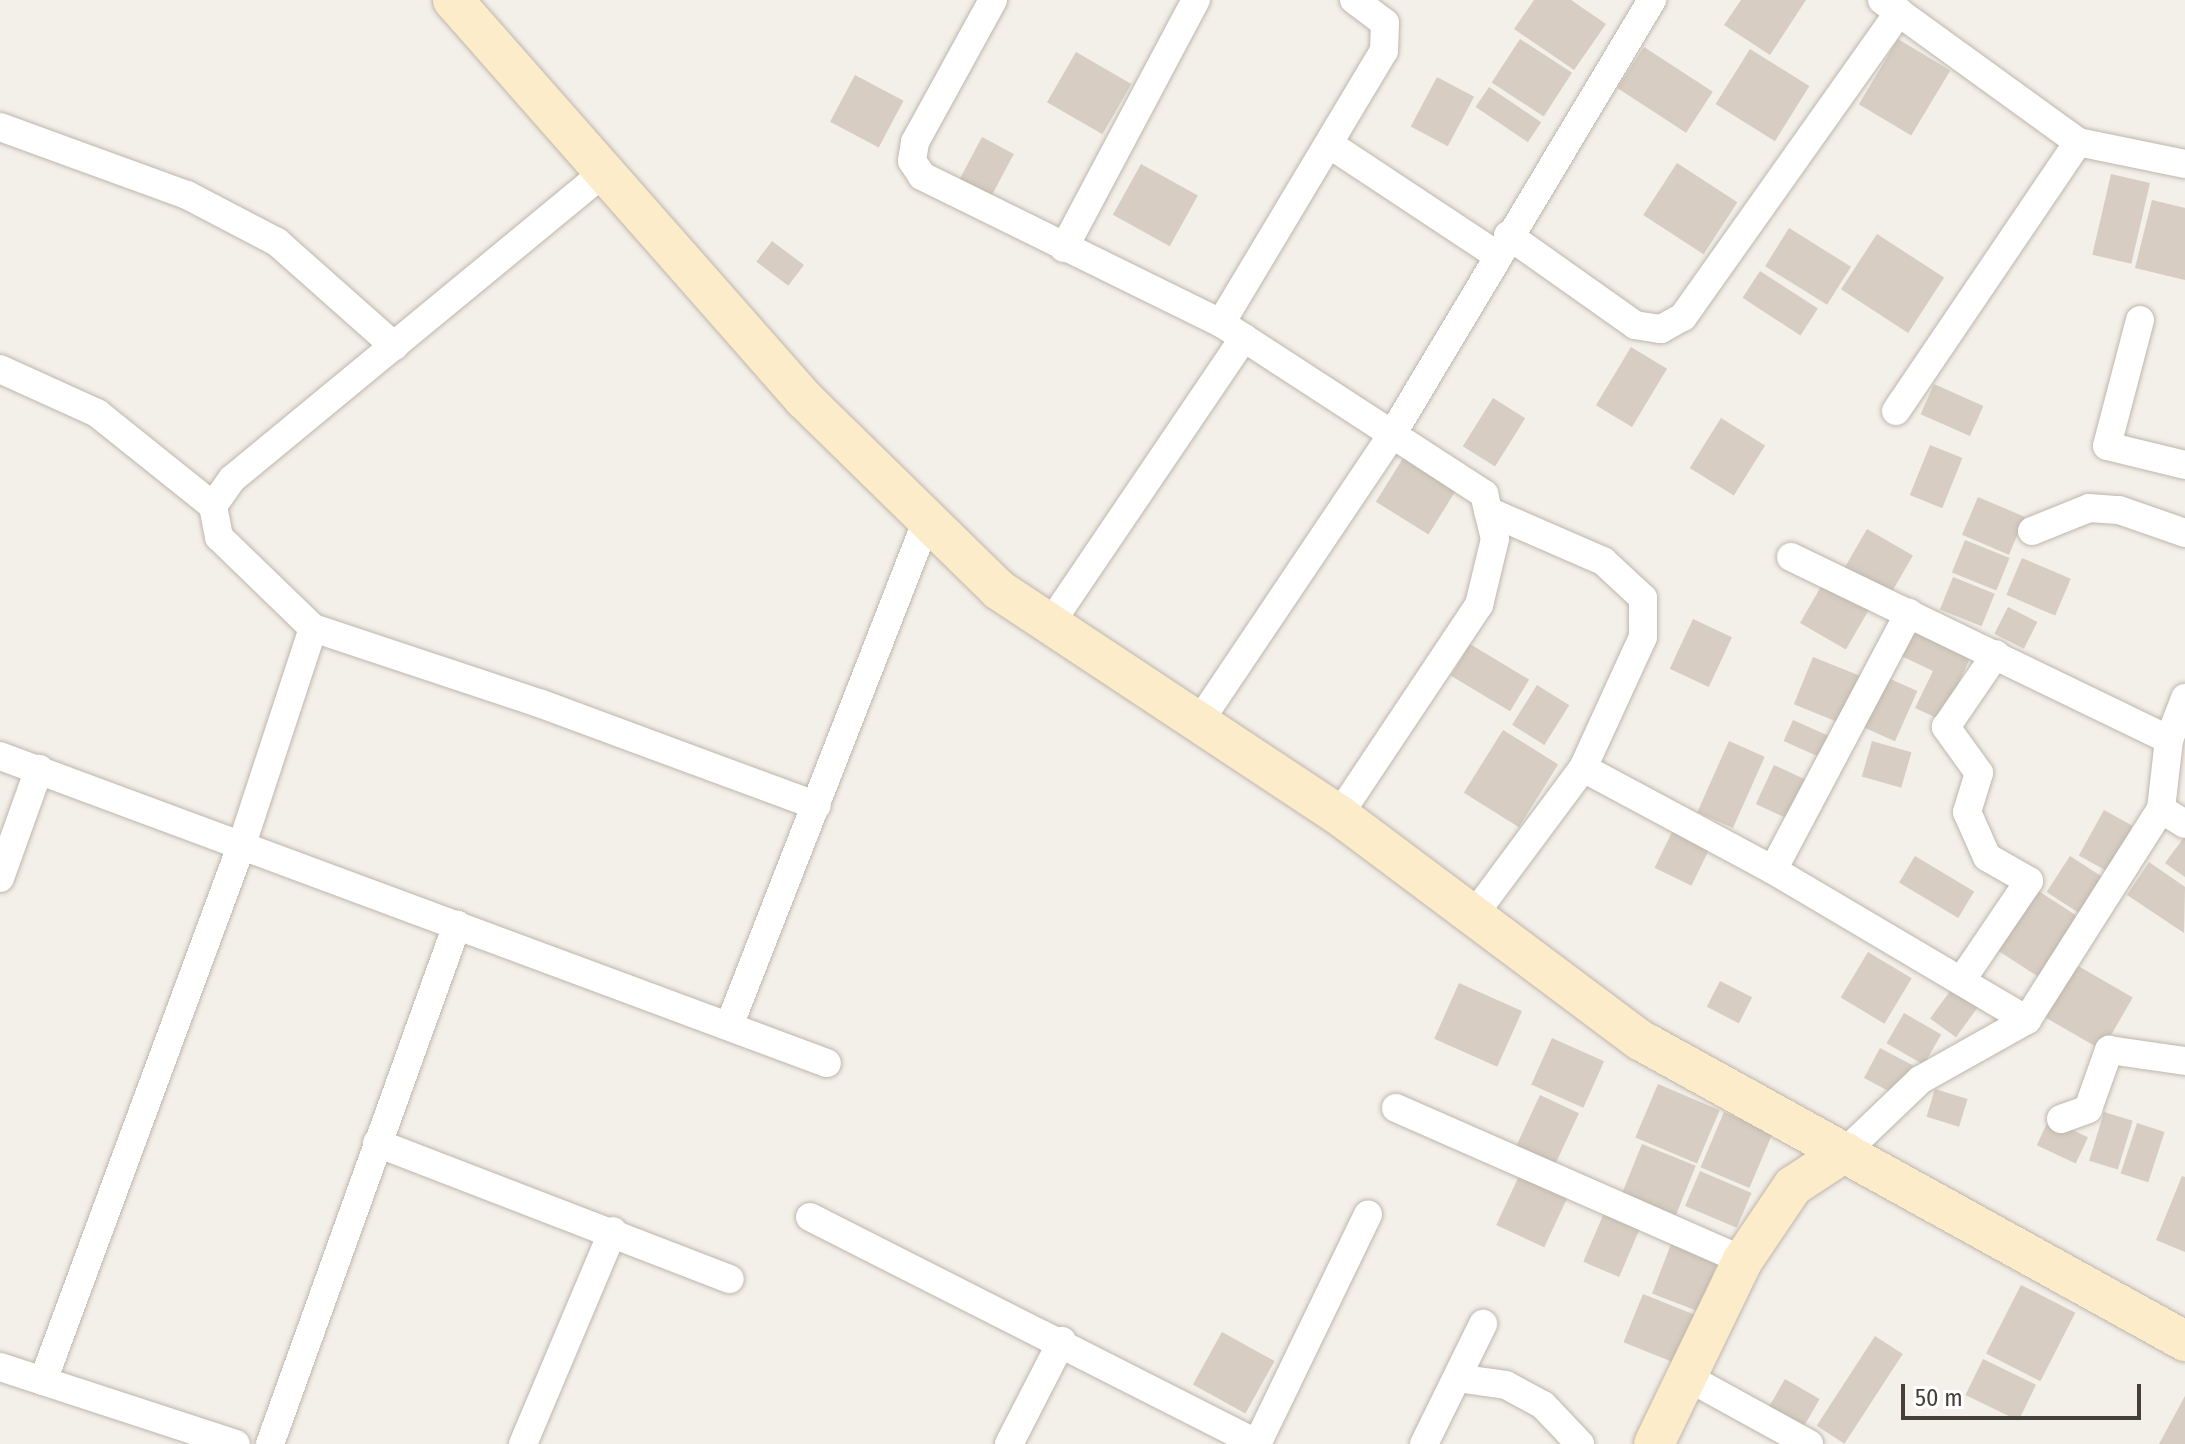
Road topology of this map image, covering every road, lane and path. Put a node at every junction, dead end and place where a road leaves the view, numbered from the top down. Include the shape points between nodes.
1 (453, 0) edge
2 (993, 0) edge
3 (1196, 0) edge
4 (1354, 0) edge
5 (1652, 0) edge
6 (1890, 6) edge
7 (0, 127) edge
8 (2078, 142) junction
9 (1329, 144) junction
10 (2185, 164) edge
11 (605, 171) junction
12 (1503, 245) junction
13 (1064, 248) junction
14 (2140, 320) dead end
15 (1221, 323) junction
16 (1244, 338) junction
17 (394, 346) junction
18 (0, 369) edge
19 (1896, 411) dead end
20 (1393, 433) junction
21 (2185, 465) edge
22 (213, 506) junction
23 (1488, 511) junction
24 (927, 520) junction
25 (2032, 531) dead end
26 (2185, 533) edge
27 (1791, 557) dead end
28 (1909, 613) junction
29 (1050, 624) junction
30 (313, 628) junction
31 (1996, 654) junction
32 (2185, 698) edge
33 (1199, 722) junction
34 (2169, 740) junction
35 (0, 756) edge
36 (1583, 768) junction
37 (39, 769) junction
38 (817, 806) junction
39 (2173, 807) edge
40 (1339, 815) junction
41 (2185, 824) edge
42 (242, 844) junction
43 (1773, 870) junction
44 (0, 878) edge
45 (1473, 916) junction
46 (457, 925) junction
47 (1961, 981) junction
48 (2027, 1020) junction
49 (729, 1026) junction
50 (2185, 1061) edge
51 (827, 1063) dead end
52 (1396, 1108) dead end
53 (2061, 1119) dead end
54 (377, 1143) junction
55 (1845, 1152) junction
56 (1368, 1214) dead end
57 (810, 1217) dead end
58 (613, 1231) junction
59 (1743, 1260) junction
60 (730, 1279) dead end
61 (1483, 1324) dead end
62 (1062, 1341) junction
63 (2185, 1341) edge
64 (0, 1367) edge
65 (1457, 1378) junction
66 (1689, 1378) junction
67 (43, 1381) junction
68 (236, 1444) edge
69 (270, 1444) edge
70 (523, 1444) edge
71 (1009, 1444) edge
72 (1258, 1444) edge
73 (1424, 1444) edge
74 (1580, 1444) edge
75 (1654, 1444) edge
76 (1809, 1444) edge

1 - 11 street
2 - 13 street via 915,142 912,161 922,176
3 - 13 street
4 - 9 street via 1385,23 1384,51
5 - 12 street
6 - 8 street
6 - 12 street via 1683,317 1661,329 1635,325
7 - 17 street via 187,195 277,242
8 - 10 street
8 - 19 street
9 - 12 street
9 - 15 street
11 - 17 street
11 - 24 street via 804,399
12 - 20 street
13 - 15 street
14 - 21 street via 2107,446
15 - 16 street
16 - 20 street
16 - 29 street
17 - 22 street via 232,479
18 - 22 street via 97,413
20 - 23 street via 1484,494
20 - 33 street
22 - 30 street via 219,537
23 - 36 street via 1603,561 1643,598 1643,637
23 - 40 street via 1495,539 1479,605
24 - 29 street via 999,590
24 - 38 street
25 - 26 street via 2089,508 2119,510
27 - 28 street
28 - 31 street
28 - 43 street
29 - 33 street
30 - 38 street via 539,703
30 - 42 street
31 - 34 street
31 - 47 street via 1946,727 1979,773 1967,812 1987,857 2029,881
32 - 34 street
33 - 40 street
34 - 39 street
35 - 37 street
36 - 43 street
36 - 45 street
37 - 42 street
37 - 44 street
38 - 49 street
39 - 41 street
39 - 48 street
40 - 45 street
42 - 46 street
42 - 67 street
43 - 47 street
45 - 55 street via 1640,1040
46 - 49 street
46 - 54 street
47 - 48 street
48 - 55 street via 1920,1080
49 - 51 street
50 - 53 street via 2109,1050 2088,1109
52 - 59 street
54 - 58 street
54 - 69 street
55 - 59 street via 1793,1186
55 - 63 street
56 - 72 street
57 - 62 street
58 - 60 street
58 - 70 street
59 - 66 street
61 - 65 street
62 - 71 street
62 - 72 street
64 - 67 street
65 - 73 street
65 - 74 street via 1506,1385 1543,1405
66 - 75 street
66 - 76 street
67 - 68 street

